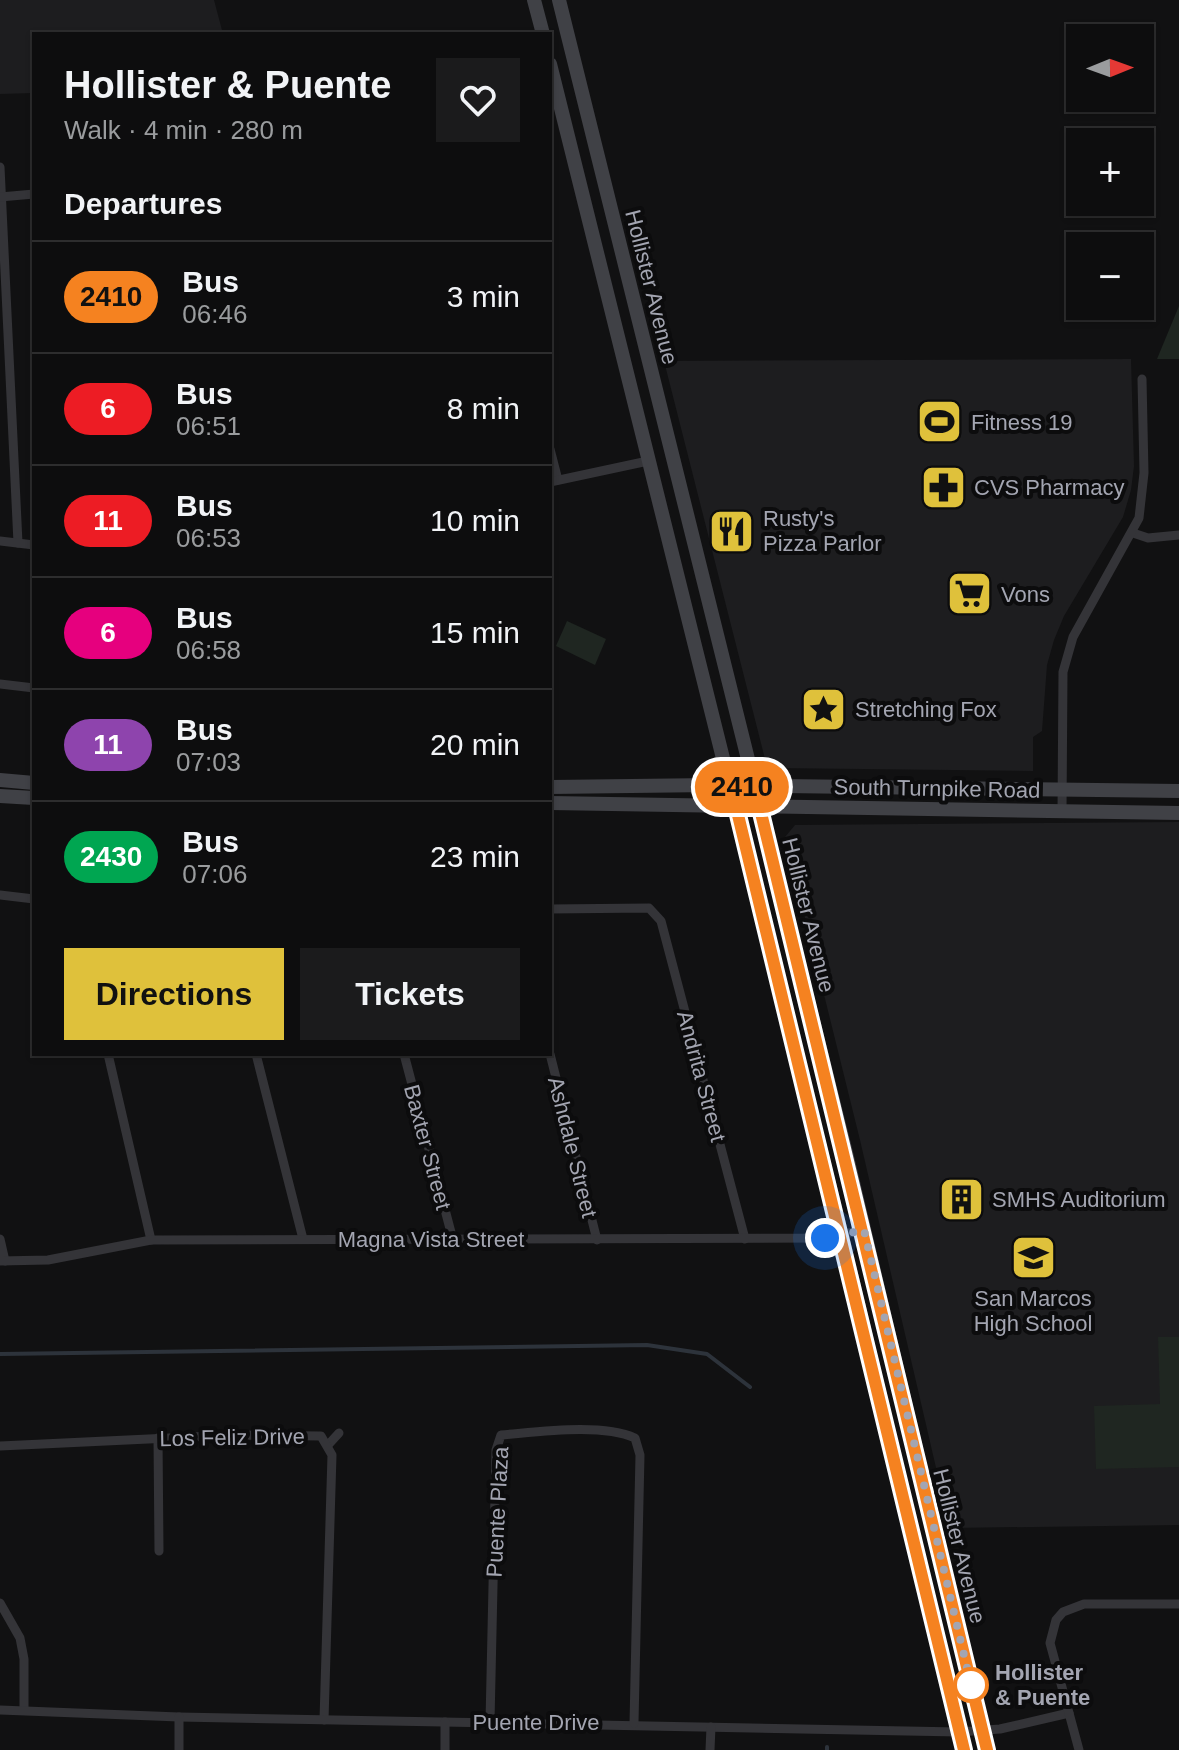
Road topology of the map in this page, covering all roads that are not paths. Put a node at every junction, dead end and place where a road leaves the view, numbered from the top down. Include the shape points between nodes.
1 (534, 0) edge
2 (559, 0) edge
3 (542, 32) edge
4 (552, 72) edge
5 (0, 167) edge
6 (32, 194) edge
7 (1, 197) edge
8 (4, 349) edge
9 (1142, 379) dead end
10 (648, 461) junction
11 (554, 481) edge
12 (1133, 533) junction
13 (1179, 535) edge
14 (0, 541) edge
15 (18, 543) junction
16 (32, 545) edge
17 (0, 684) edge
18 (32, 688) edge
19 (0, 780) edge
20 (32, 783) edge
21 (731, 786) junction
22 (552, 787) edge
23 (755, 788) junction
24 (1062, 790) junction
25 (1179, 791) edge
26 (0, 796) edge
27 (32, 798) edge
28 (552, 803) edge
29 (734, 804) junction
30 (759, 807) junction
31 (1062, 812) junction
32 (1179, 813) edge
33 (0, 895) edge
34 (32, 899) edge
35 (552, 909) edge
36 (108, 1056) edge
37 (257, 1056) edge
38 (405, 1056) edge
39 (551, 1056) edge
40 (864, 1230) junction
41 (842, 1236) junction
42 (0, 1239) edge
43 (303, 1239) junction
44 (745, 1239) junction
45 (151, 1240) junction
46 (453, 1240) junction
47 (597, 1240) junction
48 (3, 1261) edge
49 (493, 1428) dead end
50 (339, 1433) dead end
51 (501, 1435) junction
52 (158, 1438) junction
53 (328, 1445) junction
54 (0, 1446) edge
55 (159, 1551) dead end
56 (0, 1603) edge
57 (1179, 1604) edge
58 (0, 1710) edge
59 (24, 1710) junction
60 (1069, 1713) junction
61 (179, 1717) junction
62 (324, 1720) junction
63 (445, 1722) junction
64 (490, 1722) junction
65 (634, 1723) junction
66 (711, 1727) junction
67 (982, 1730) junction
68 (959, 1732) junction
69 (179, 1750) edge
70 (445, 1750) edge
71 (710, 1750) edge
72 (964, 1750) edge
73 (987, 1750) edge
74 (1079, 1750) edge

1 - 3 main road
2 - 23 main road, Hollister Avenue
4 - 10 main road, Hollister Avenue
5 - 7 street
6 - 7 street
7 - 8 street
8 - 15 street
9 - 12 street via 1144,473
10 - 11 street
10 - 21 main road, Hollister Avenue
12 - 13 street via 1148,538
12 - 24 street via 1066,654
14 - 15 street
15 - 16 street
17 - 18 street
19 - 20 main road
21 - 22 main road, South Turnpike Road
21 - 23 main road, South Turnpike Road
21 - 29 main road, Hollister Avenue
23 - 24 main road, South Turnpike Road
23 - 30 main road, Hollister Avenue
24 - 25 main road, South Turnpike Road
24 - 31 street
26 - 27 main road
28 - 29 main road, South Turnpike Road
29 - 30 main road, South Turnpike Road
29 - 41 main road, Hollister Avenue
30 - 31 main road, South Turnpike Road
30 - 40 main road, Hollister Avenue
31 - 32 main road, South Turnpike Road
33 - 34 street
35 - 44 street, Andrita Street via 649,908 657,914
36 - 45 street
37 - 43 street
38 - 46 street, Baxter Street
39 - 47 street, Ashdale Street
40 - 41 street, Magna Vista Street
40 - 67 main road, Hollister Avenue
41 - 44 street, Magna Vista Street
41 - 68 main road, Hollister Avenue
42 - 48 street
43 - 45 street, Magna Vista Street
43 - 46 street, Magna Vista Street
44 - 47 street, Magna Vista Street
45 - 48 street, Magna Vista Street via 48,1260
46 - 47 street, Magna Vista Street
49 - 51 street
50 - 53 street
51 - 64 street, Puente Plaza via 496,1450
51 - 65 street, Puente Plaza via 637,1434
52 - 53 street, Los Feliz Drive via 310,1434 321,1436
52 - 54 street, Los Feliz Drive
52 - 55 street
53 - 62 street, Los Feliz Drive via 332,1455
56 - 59 street via 20,1638
57 - 60 street via 1084,1604 1063,1612 1050,1643
58 - 59 street, Puente Drive
59 - 61 street, Puente Drive
60 - 67 street, Puente Drive
60 - 74 street
61 - 62 street, Puente Drive
61 - 69 street
62 - 63 street, Puente Drive
63 - 64 street, Puente Drive
63 - 70 street
64 - 65 street, Puente Drive
65 - 66 street, Puente Drive
66 - 68 street, Puente Drive
66 - 71 street
67 - 68 street, Puente Drive
67 - 73 main road, Hollister Avenue
68 - 72 main road, Hollister Avenue

